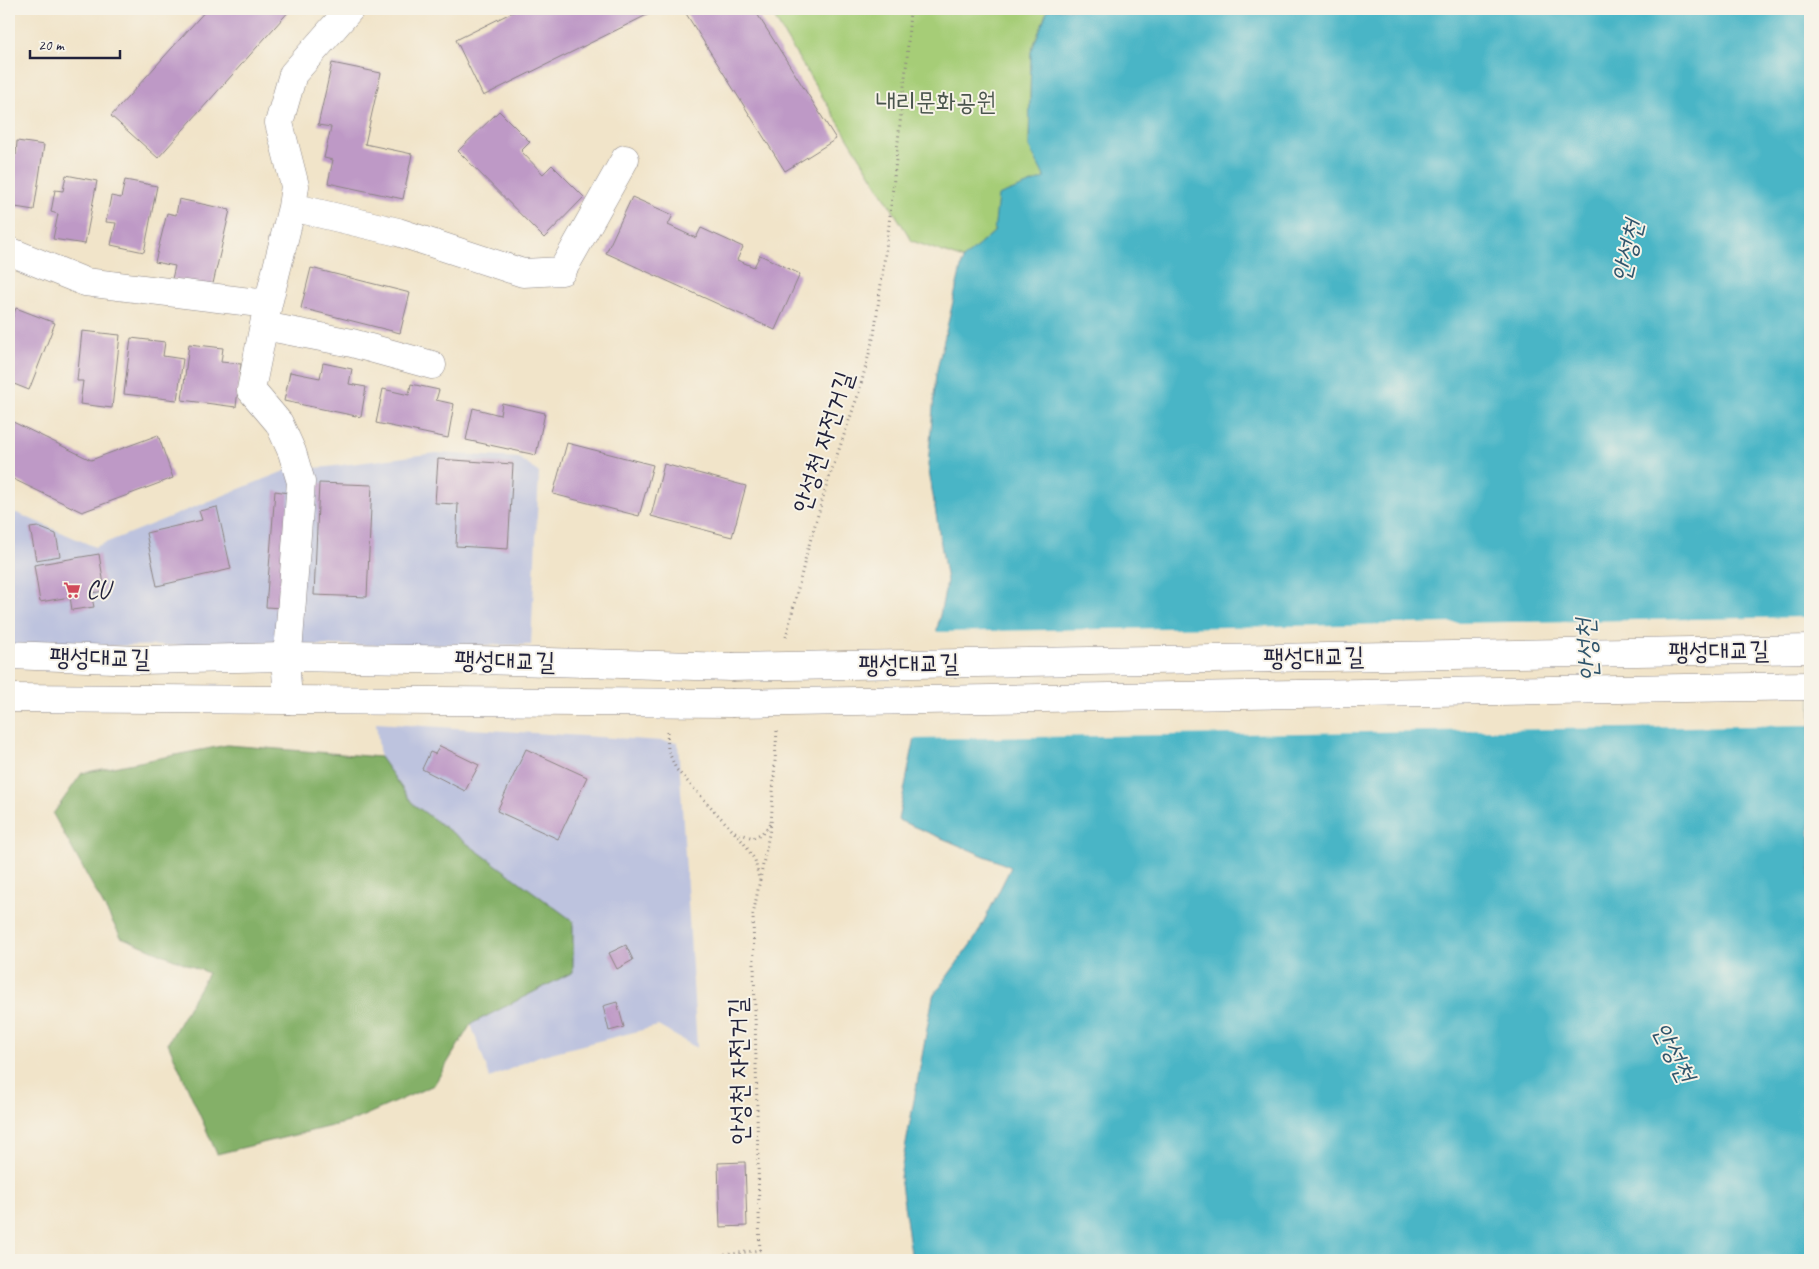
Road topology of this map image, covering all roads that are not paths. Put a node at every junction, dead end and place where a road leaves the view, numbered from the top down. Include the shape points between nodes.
1 (350, 9) edge
2 (626, 158) dead end
3 (292, 207) junction
4 (9, 251) edge
5 (266, 315) junction
6 (432, 365) dead end
7 (1810, 649) edge
8 (9, 656) edge
9 (285, 657) junction
10 (1810, 686) edge
11 (9, 698) edge
12 (288, 700) junction

1 - 3 main road via 293,74 278,123 295,186
2 - 3 main road via 562,271 523,273 398,232
3 - 5 main road
4 - 5 main road via 85,282
5 - 6 main road
5 - 9 main road via 251,390 280,423 301,482
7 - 9 main road, 팽성대교길, bridge via 732,667
8 - 9 main road, 팽성대교길 via 140,660
9 - 12 main road
10 - 12 main road, 팽성대교길, bridge via 731,703
11 - 12 main road, 팽성대교길

